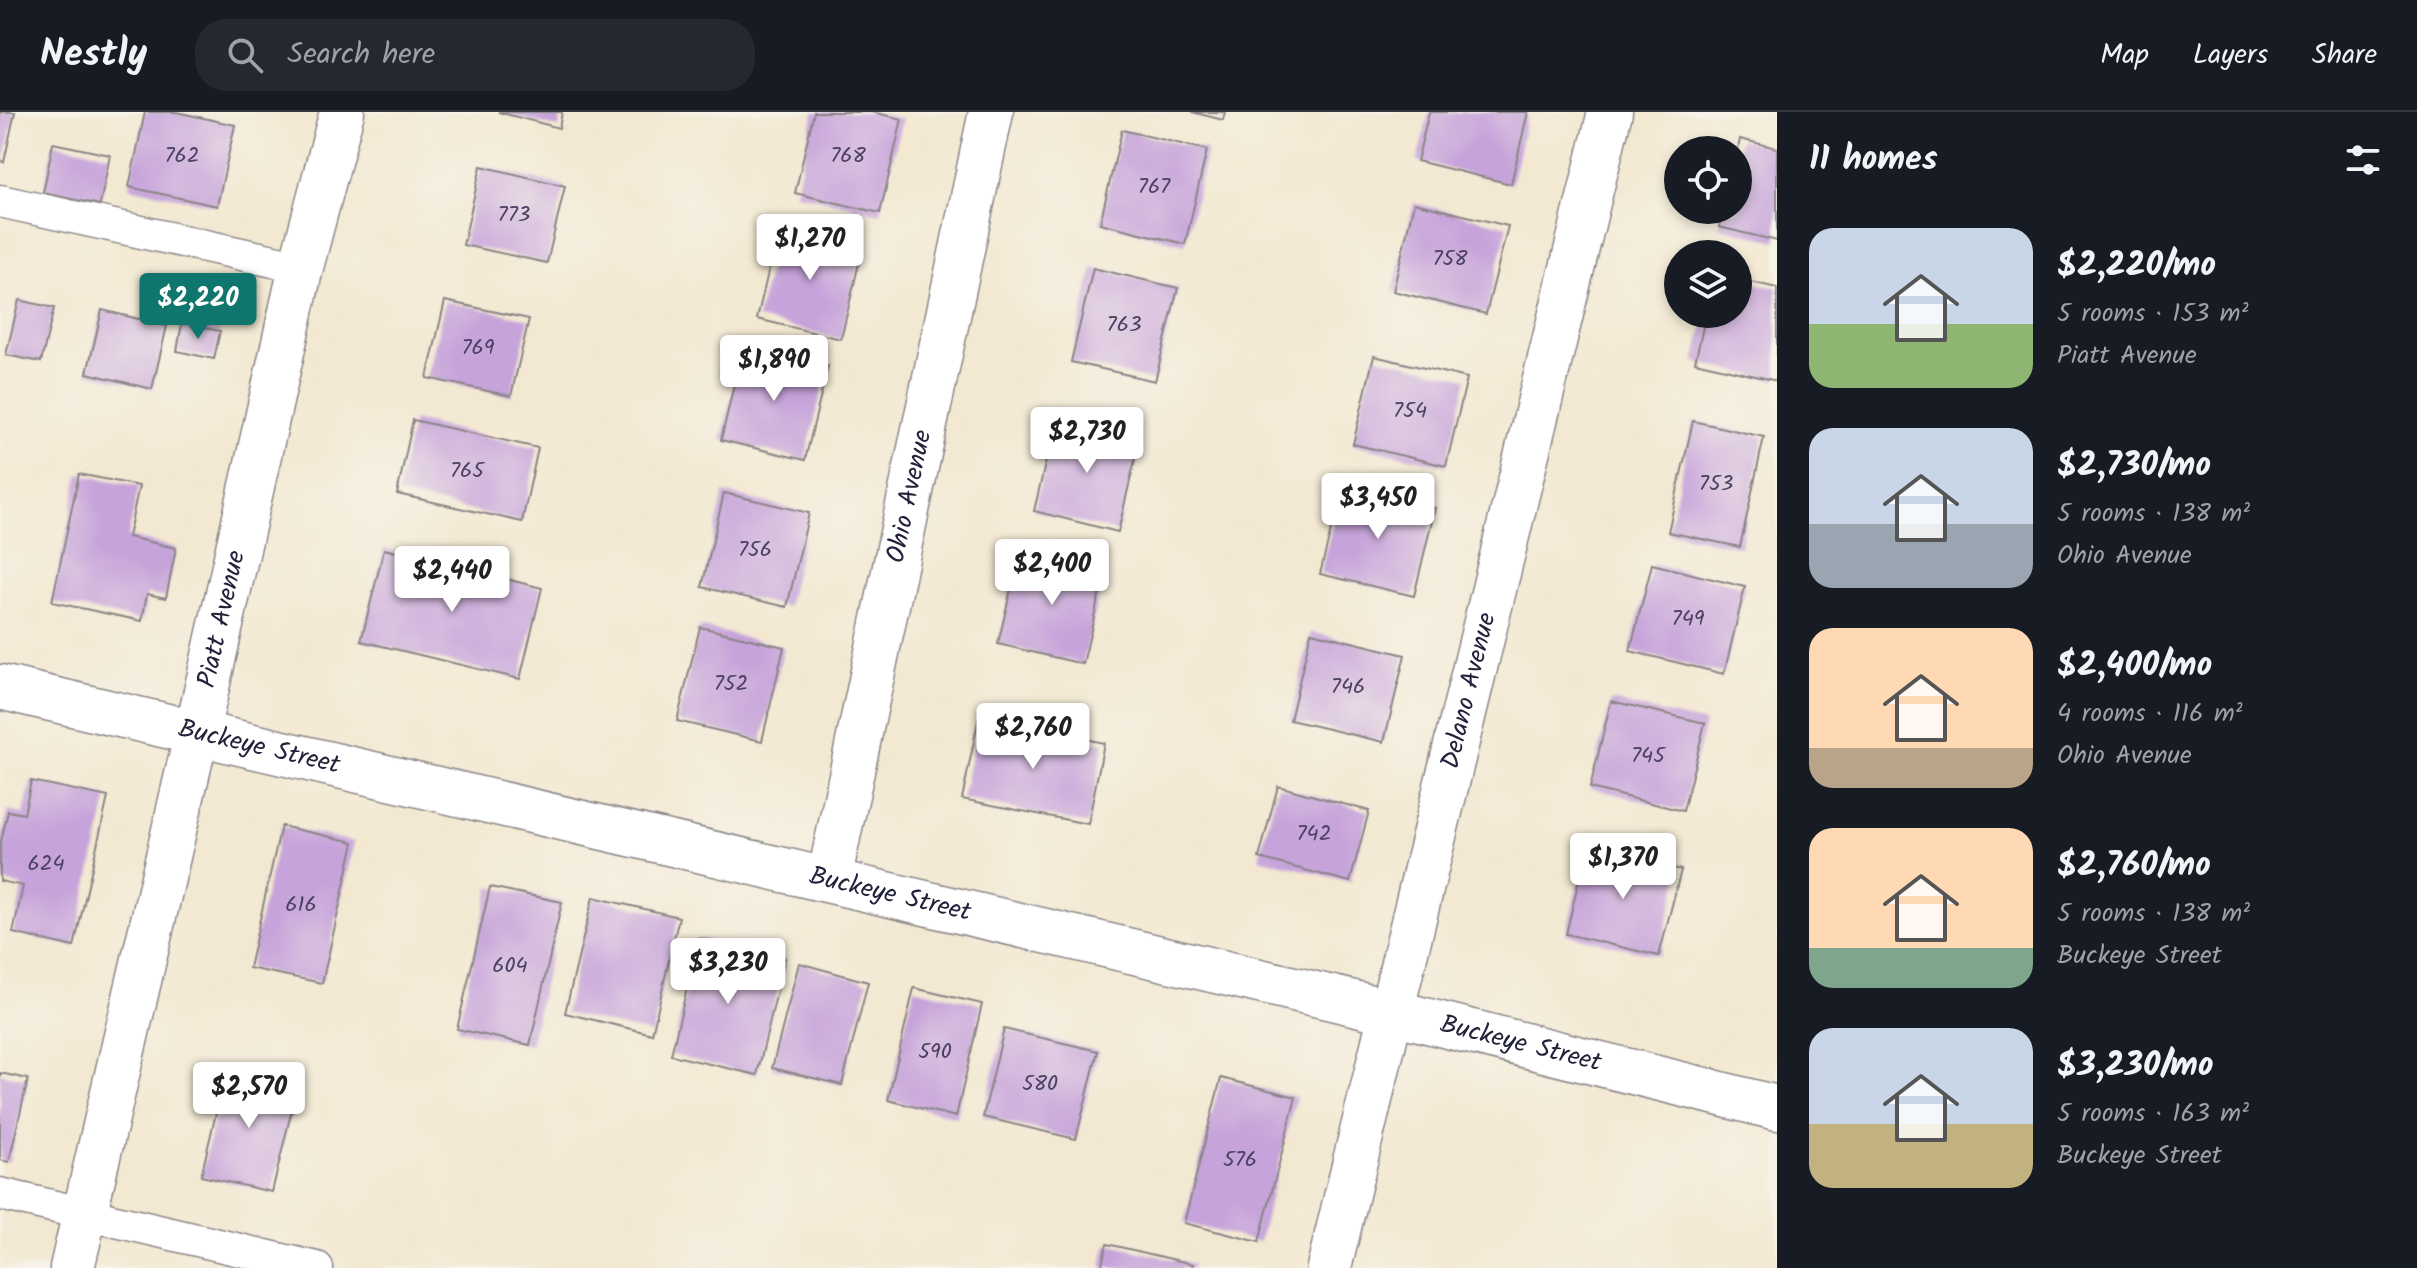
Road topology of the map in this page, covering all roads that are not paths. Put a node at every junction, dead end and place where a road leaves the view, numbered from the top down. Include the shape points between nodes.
1 (342, 112) edge
2 (991, 112) edge
3 (1610, 112) edge
4 (0, 201) edge
5 (301, 267) junction
6 (0, 687) edge
7 (197, 732) junction
8 (829, 880) junction
9 (1392, 1012) junction
10 (1777, 1108) edge
11 (0, 1194) edge
12 (85, 1213) junction
13 (72, 1268) edge
14 (317, 1268) edge
15 (1329, 1268) edge

1 - 5 street, Piatt Avenue
2 - 8 street, Ohio Avenue
3 - 9 street, Delano Avenue
4 - 5 lane
5 - 7 street, Piatt Avenue
6 - 7 street, Buckeye Street
7 - 8 street, Buckeye Street
7 - 12 street, Piatt Avenue
8 - 9 street, Buckeye Street
9 - 10 street, Buckeye Street
9 - 15 street, Delano Avenue
11 - 12 lane
12 - 13 street, Piatt Avenue
12 - 14 lane

